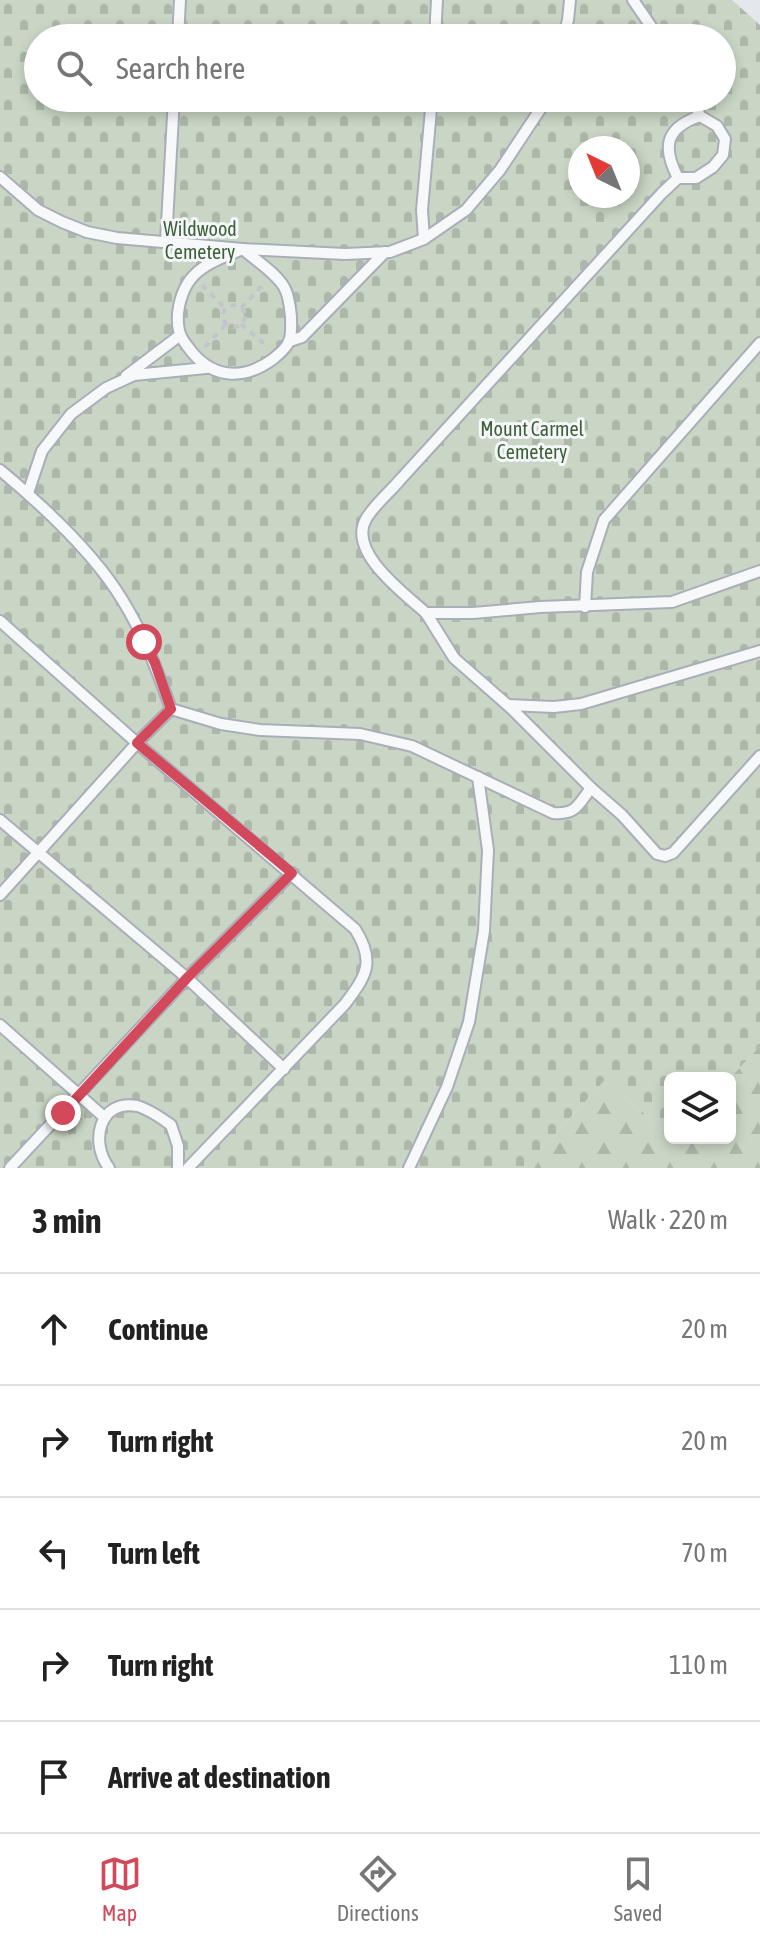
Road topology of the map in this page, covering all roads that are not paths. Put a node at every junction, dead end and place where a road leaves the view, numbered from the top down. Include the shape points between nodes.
1 (180, 0) edge
2 (437, 0) edge
3 (570, 0) edge
4 (633, 0) edge
5 (179, 24) edge
6 (436, 24) edge
7 (567, 24) edge
8 (649, 24) edge
9 (173, 112) edge
10 (431, 112) edge
11 (538, 112) edge
12 (698, 112) edge
13 (700, 116) junction
14 (0, 177) edge
15 (678, 178) junction
16 (424, 239) junction
17 (166, 241) junction
18 (243, 249) junction
19 (385, 252) junction
20 (179, 336) junction
21 (290, 341) junction
22 (760, 343) edge
23 (206, 368) junction
24 (119, 382) junction
25 (0, 470) edge
26 (28, 493) junction
27 (760, 571) edge
28 (585, 607) junction
29 (426, 613) junction
30 (0, 621) edge
31 (760, 651) edge
32 (508, 705) junction
33 (171, 709) junction
34 (137, 743) junction
35 (760, 756) edge
36 (478, 777) junction
37 (591, 788) junction
38 (0, 820) edge
39 (37, 853) junction
40 (292, 873) junction
41 (0, 895) edge
42 (187, 978) junction
43 (0, 1025) edge
44 (284, 1069) junction
45 (80, 1095) junction
46 (104, 1117) junction
47 (10, 1168) edge
48 (109, 1168) edge
49 (178, 1168) edge
50 (188, 1168) edge
51 (409, 1168) edge

1 - 5 lane
2 - 6 lane
3 - 7 lane
4 - 8 lane
9 - 17 lane
10 - 16 lane
11 - 16 lane via 466,210
12 - 13 lane
13 - 15 lane via 674,130 667,145
13 - 15 lane via 717,126 725,139 723,155 696,178
14 - 17 lane via 38,210 87,232
15 - 29 lane via 365,520 365,548 375,565
16 - 19 lane
17 - 18 lane
18 - 19 lane
18 - 20 lane via 206,263 192,276 179,309
18 - 21 lane via 285,288
19 - 21 lane via 302,337
20 - 23 lane
20 - 24 lane
21 - 23 lane via 260,368 243,373
22 - 28 lane via 604,520 587,572
23 - 24 lane via 134,375
24 - 26 lane via 71,414 42,451
25 - 26 lane
26 - 33 lane via 123,600
27 - 28 lane via 672,602
28 - 29 lane
29 - 32 lane via 454,658
30 - 34 lane
31 - 32 lane via 581,704
32 - 37 lane
33 - 34 lane
33 - 36 lane via 260,730 360,734 412,746
34 - 39 lane
34 - 40 lane
35 - 37 lane via 665,856 650,848
36 - 37 lane via 553,813 575,809
36 - 51 lane via 488,850 484,931 469,1022 447,1087
38 - 39 lane
39 - 41 lane
39 - 42 lane
40 - 42 lane
40 - 44 lane via 355,929 365,945 365,976
42 - 44 lane
42 - 45 lane
43 - 45 lane
44 - 50 lane
45 - 46 lane
45 - 47 lane
46 - 48 lane via 97,1140
46 - 49 lane via 135,1106 171,1125

